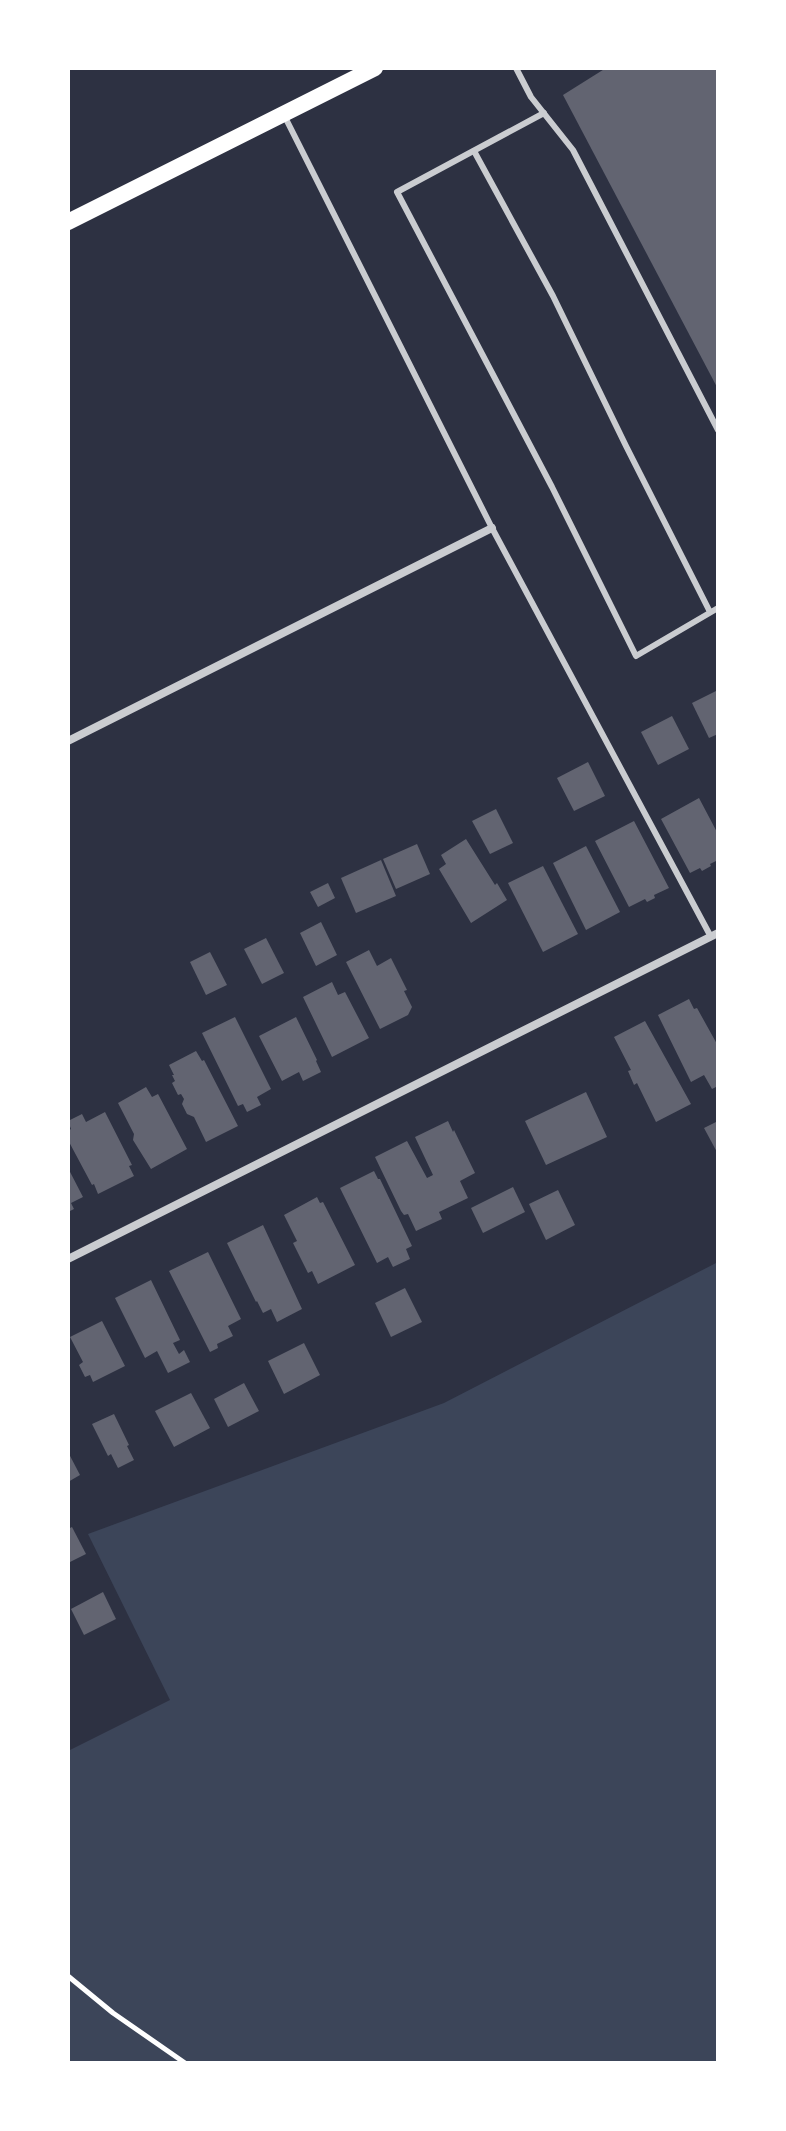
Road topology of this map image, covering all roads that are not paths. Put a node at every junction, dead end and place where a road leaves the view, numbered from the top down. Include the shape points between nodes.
1 (375, 68) edge
2 (516, 68) edge
3 (544, 113) junction
4 (284, 114) junction
5 (474, 151) junction
6 (68, 222) edge
7 (718, 430) edge
8 (492, 528) junction
9 (718, 608) edge
10 (710, 612) junction
11 (68, 741) edge
12 (714, 935) edge
13 (68, 1259) edge

1 - 4 main road
2 - 3 lane
3 - 5 lane
3 - 7 lane via 573,150
4 - 6 main road
4 - 8 lane
5 - 10 lane via 553,296
5 - 10 lane via 397,192 636,656
8 - 11 street
8 - 12 lane
9 - 10 lane
12 - 13 street

